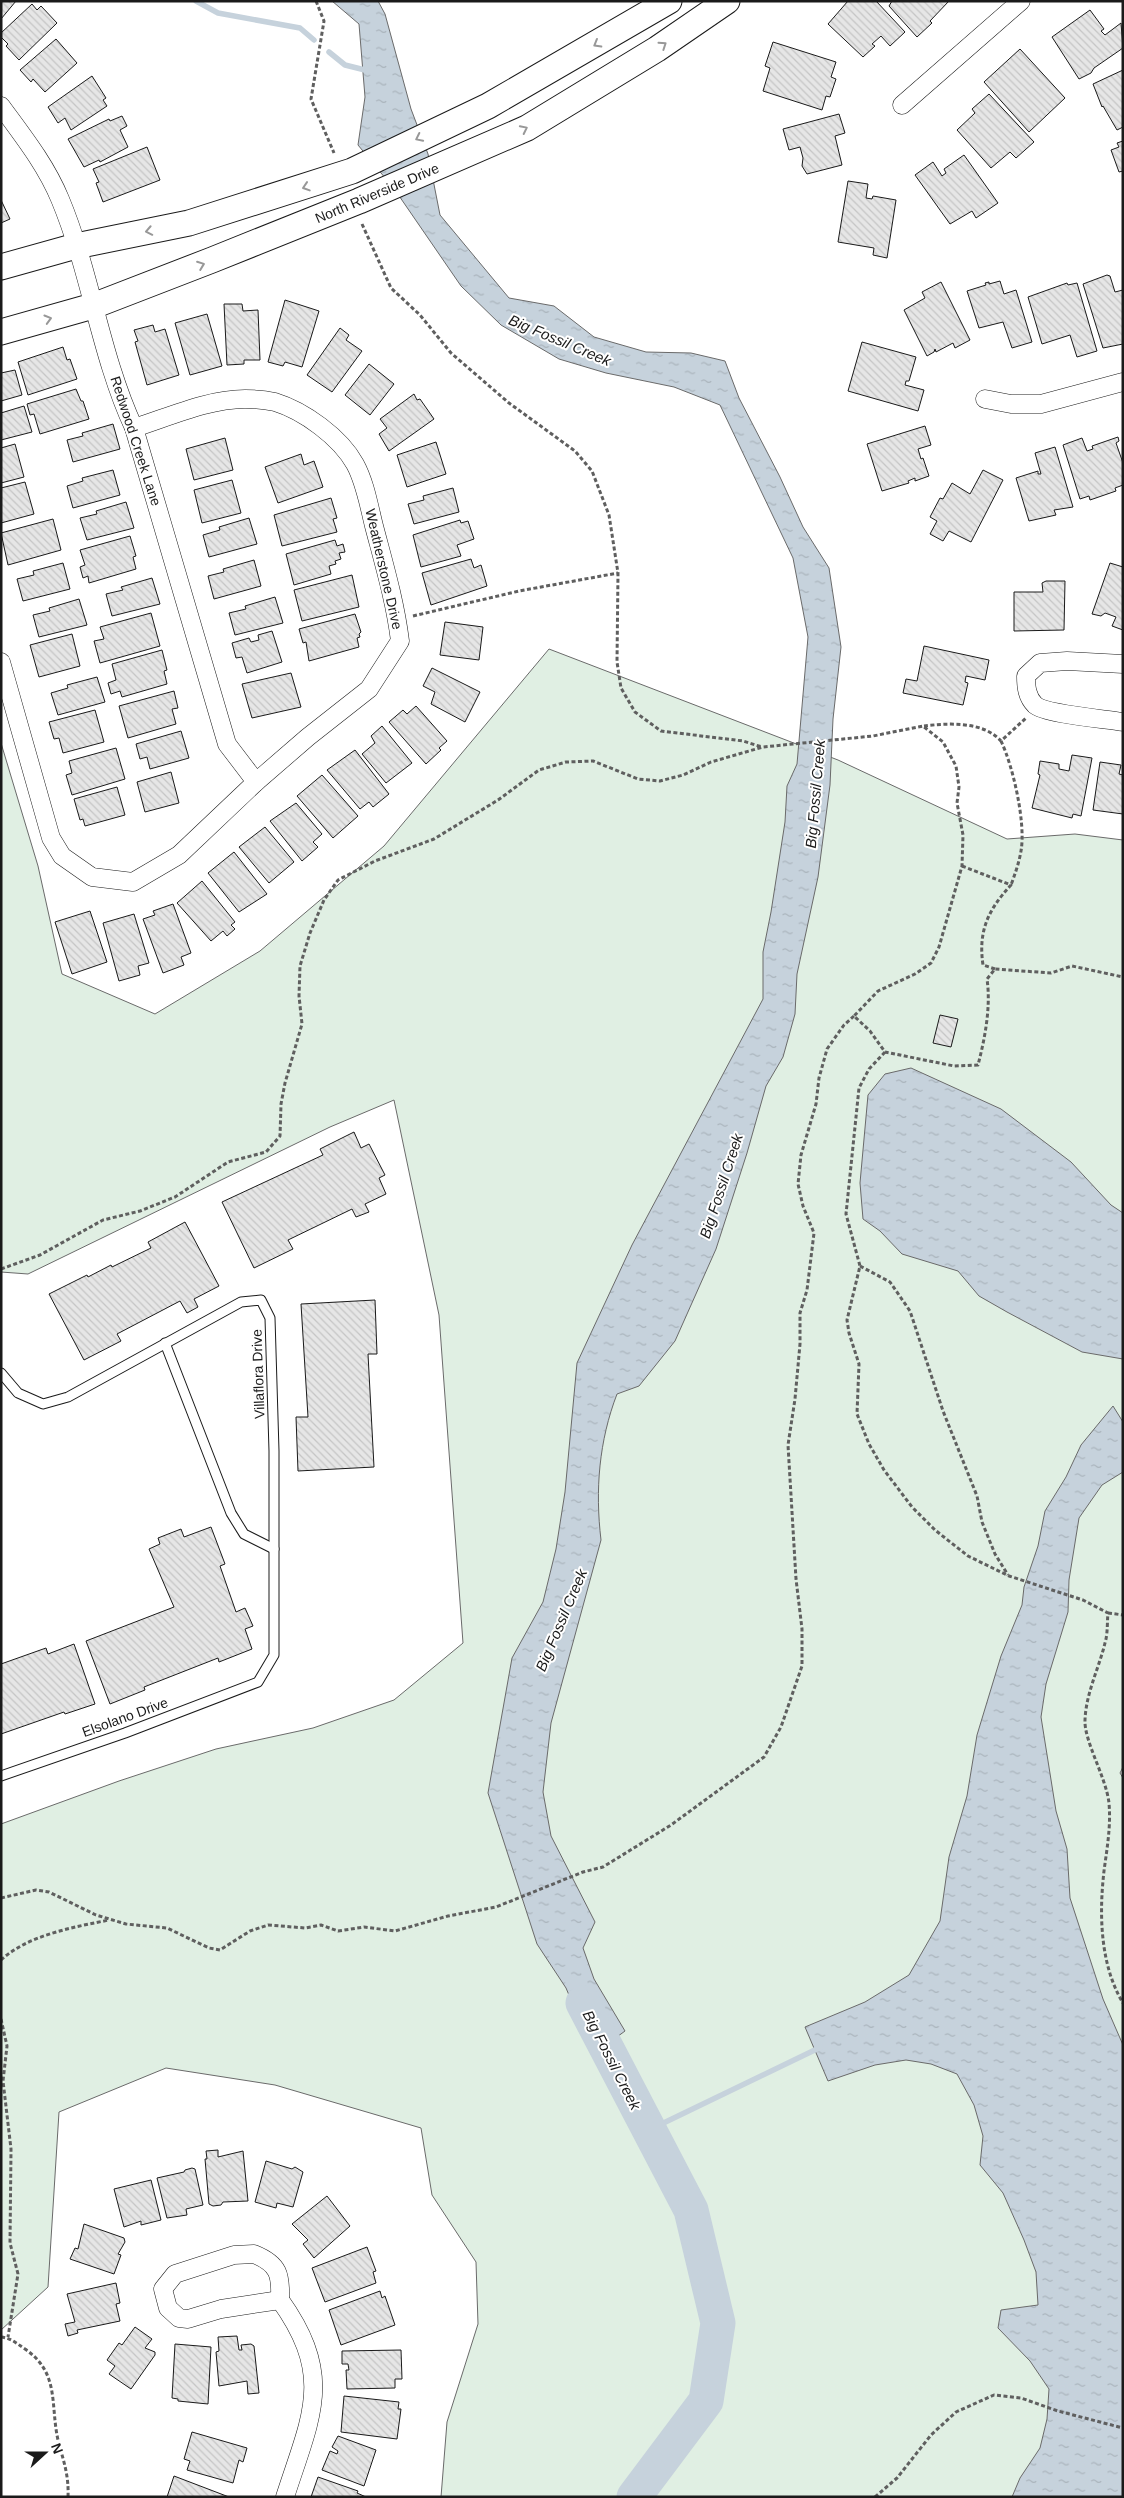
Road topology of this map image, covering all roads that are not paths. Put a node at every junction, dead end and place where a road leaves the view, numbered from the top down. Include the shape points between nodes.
1 (669, 1) edge
2 (728, 1) edge
3 (1021, 1) edge
4 (902, 105) dead end
5 (1, 106) edge
6 (76, 246) junction
7 (1, 267) edge
8 (93, 306) junction
9 (1, 332) edge
10 (1123, 382) edge
11 (985, 399) dead end
12 (134, 428) junction
13 (1, 662) edge
14 (1123, 664) edge
15 (1123, 722) edge
16 (256, 782) junction
17 (165, 1343) junction
18 (1, 1373) edge
19 (274, 1549) junction
20 (258, 1682) joint
21 (1, 1776) edge
22 (280, 2300) junction
23 (284, 2497) edge

1 -> 6 main road via 488,106 352,171 189,223
8 -> 2 main road, North Riverside Drive via 361,213 479,149 527,128 657,49
3 - 4 street
5 - 6 street, Redwood Creek Lane via 42,161 61,200
6 - 7 main road
6 - 8 street, Redwood Creek Lane
9 -> 8 main road, North Riverside Drive
8 - 12 street, Redwood Creek Lane via 123,404
10 - 11 street via 1041,404 1012,404
12 - 16 street, Redwood Creek Lane via 227,744
12 - 16 street, Weatherstone Drive via 210,404 243,399 274,402 302,415 346,452 355,465 367,498 398,619 400,640 369,689
13 - 16 street, Weatherstone Drive via 51,838 62,856 92,877 133,882 180,855
14 - 15 street via 1040,663 1026,676 1027,691 1043,710
17 - 18 lane, Villaflora Drive via 68,1397 43,1404 18,1393
17 - 19 lane via 231,1513 244,1534
17 - 19 lane, Villaflora Drive via 241,1302 261,1300 270,1318
19 - 20 lane, Villaflora Drive via 274,1655
20 - 21 lane, Elsolano Drive
22 - 22 street via 281,2280 275,2266 268,2259 254,2254 234,2255 175,2274 163,2289 168,2308 179,2318 188,2319
22 - 23 street via 306,2343 314,2382 311,2413

